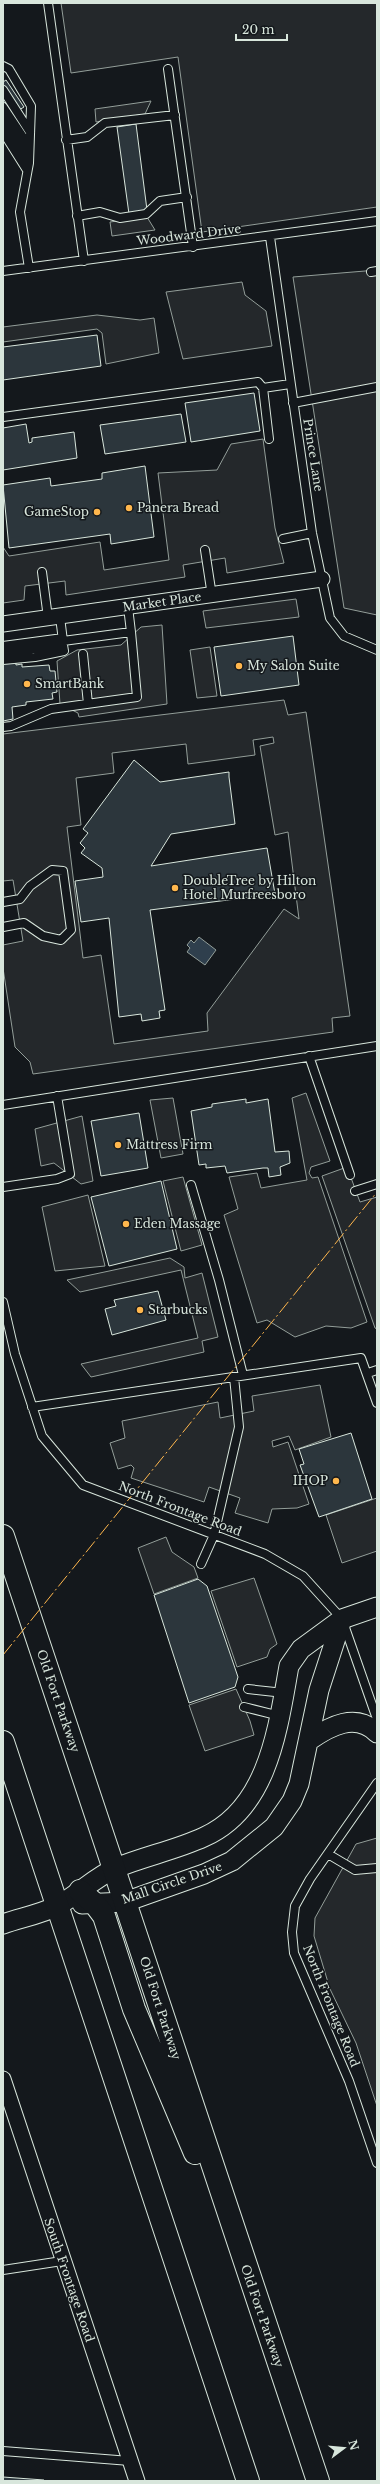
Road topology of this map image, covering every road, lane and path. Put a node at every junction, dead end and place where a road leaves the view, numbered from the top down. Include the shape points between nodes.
1 (48, 3) edge
2 (3, 66) edge
3 (168, 69) dead end
4 (3, 90) edge
5 (3, 107) edge
6 (175, 115) junction
7 (3, 119) edge
8 (3, 132) edge
9 (30, 132) junction
10 (66, 140) junction
11 (29, 146) junction
12 (29, 159) junction
13 (27, 170) junction
14 (187, 197) junction
15 (78, 216) junction
16 (377, 222) edge
17 (270, 236) junction
18 (193, 247) junction
19 (84, 260) junction
20 (29, 268) junction
21 (3, 271) edge
22 (290, 384) junction
23 (377, 387) edge
24 (263, 388) junction
25 (293, 403) junction
26 (3, 417) edge
27 (269, 439) dead end
28 (312, 533) junction
29 (283, 539) dead end
30 (205, 550) dead end
31 (42, 572) dead end
32 (322, 579) junction
33 (212, 596) junction
34 (128, 607) junction
35 (54, 618) junction
36 (3, 624) edge
37 (131, 632) junction
38 (63, 641) junction
39 (3, 646) edge
40 (377, 650) edge
41 (3, 653) edge
42 (83, 654) dead end
43 (3, 660) edge
44 (88, 704) junction
45 (3, 727) edge
46 (3, 902) edge
47 (3, 927) edge
48 (377, 1046) edge
49 (309, 1056) junction
50 (57, 1096) junction
51 (3, 1105) edge
52 (350, 1175) dead end
53 (377, 1184) edge
54 (191, 1185) dead end
55 (3, 1187) edge
56 (356, 1191) dead end
57 (3, 1302) edge
58 (377, 1370) edge
59 (368, 1373) junction
60 (243, 1376) junction
61 (234, 1377) junction
62 (377, 1402) edge
63 (32, 1407) junction
64 (214, 1535) junction
65 (3, 1536) edge
66 (201, 1564) dead end
67 (377, 1608) edge
68 (342, 1619) junction
69 (248, 1689) dead end
70 (284, 1693) junction
71 (244, 1707) dead end
72 (280, 1716) junction
73 (377, 1719) edge
74 (377, 1733) edge
75 (310, 1740) junction
76 (3, 1742) edge
77 (377, 1783) edge
78 (328, 1854) junction
79 (377, 1868) edge
80 (114, 1869) junction
81 (88, 1897) junction
82 (125, 1902) junction
83 (57, 1906) junction
84 (3, 1924) edge
85 (3, 2079) edge
86 (377, 2163) edge
87 (62, 2261) junction
88 (244, 2262) junction
89 (3, 2270) edge
90 (3, 2451) edge
91 (130, 2461) junction
92 (137, 2481) edge
93 (248, 2481) edge
94 (318, 2481) edge

1 - 10 lane
2 - 9 lane via 9,69 31,106
3 - 6 lane
4 - 9 lane
5 - 11 lane
6 - 10 lane via 105,123 87,137
6 - 14 lane
7 - 12 lane
8 - 13 lane
9 - 11 lane
10 - 15 lane
11 - 12 lane
12 - 13 lane
13 - 20 lane via 20,212
14 - 15 lane via 160,201 146,214 120,218 100,212
14 - 18 lane
15 - 19 lane
16 - 17 lane, Woodward Drive
17 - 18 lane, Woodward Drive
17 - 22 lane, Prince Lane
18 - 19 lane, Woodward Drive
19 - 20 lane, Woodward Drive
20 - 21 lane, Woodward Drive
22 - 24 lane
22 - 25 lane, Prince Lane
23 - 25 lane
24 - 26 lane via 258,382
24 - 27 lane
25 - 28 lane, Prince Lane
28 - 29 lane
28 - 32 lane, Prince Lane
30 - 33 lane
31 - 35 lane
32 - 33 street, Market Place
32 - 40 lane, Prince Lane via 330,618 344,636
33 - 34 street, Market Place
34 - 35 street, Market Place
34 - 37 lane
35 - 36 street, Market Place
35 - 38 lane
37 - 38 lane
37 - 44 lane via 137,697
38 - 39 lane
38 - 41 lane
38 - 43 lane via 64,651
42 - 44 lane
44 - 45 lane via 51,709
46 - 47 lane via 20,899 30,886 52,870 63,871 71,930 62,940 44,936 24,923
48 - 49 lane
49 - 50 lane
49 - 52 lane
50 - 51 lane
50 - 55 lane via 70,1174 58,1179
53 - 56 lane
54 - 60 lane via 219,1280
57 - 63 lane, North Frontage Road via 15,1354
58 - 59 lane
59 - 60 lane via 361,1358
59 - 62 lane
60 - 61 lane
61 - 63 lane
61 - 64 lane via 239,1427
63 - 64 lane, North Frontage Road via 42,1436 83,1485
64 - 66 lane
64 - 68 lane, North Frontage Road via 265,1554 303,1576
65 - 80 main road, Old Fort Parkway
67 - 68 street, Mall Circle Drive
68 - 70 street, Mall Circle Drive via 294,1657 288,1666
68 - 73 lane, North Frontage Road
68 - 75 street, Mall Circle Drive via 319,1690
69 - 70 lane
70 - 72 street, Mall Circle Drive
71 - 72 lane
72 - 80 street, Mall Circle Drive via 272,1752 264,1770 249,1799 236,1813 205,1837
74 - 75 street via 361,1722 351,1722 326,1729
75 - 82 street, Mall Circle Drive via 294,1796 274,1827 232,1861 204,1874
76 - 83 main road
77 - 78 lane, North Frontage Road
78 - 79 lane via 355,1870
78 - 86 lane, North Frontage Road via 295,1906 292,1932 294,1952 349,2081
80 - 81 street, Mall Circle Drive
80 - 82 main road, Old Fort Parkway
81 - 82 street, Mall Circle Drive
81 - 83 street, Mall Circle Drive
81 - 88 main road via 104,1916 134,2009
82 - 88 main road, Old Fort Parkway
83 - 84 street, Mall Circle Drive
83 - 93 main road
85 - 87 street, South Frontage Road
87 - 89 lane
87 - 91 street, South Frontage Road
88 - 94 main road, Old Fort Parkway
90 - 91 lane
91 - 92 street, South Frontage Road

